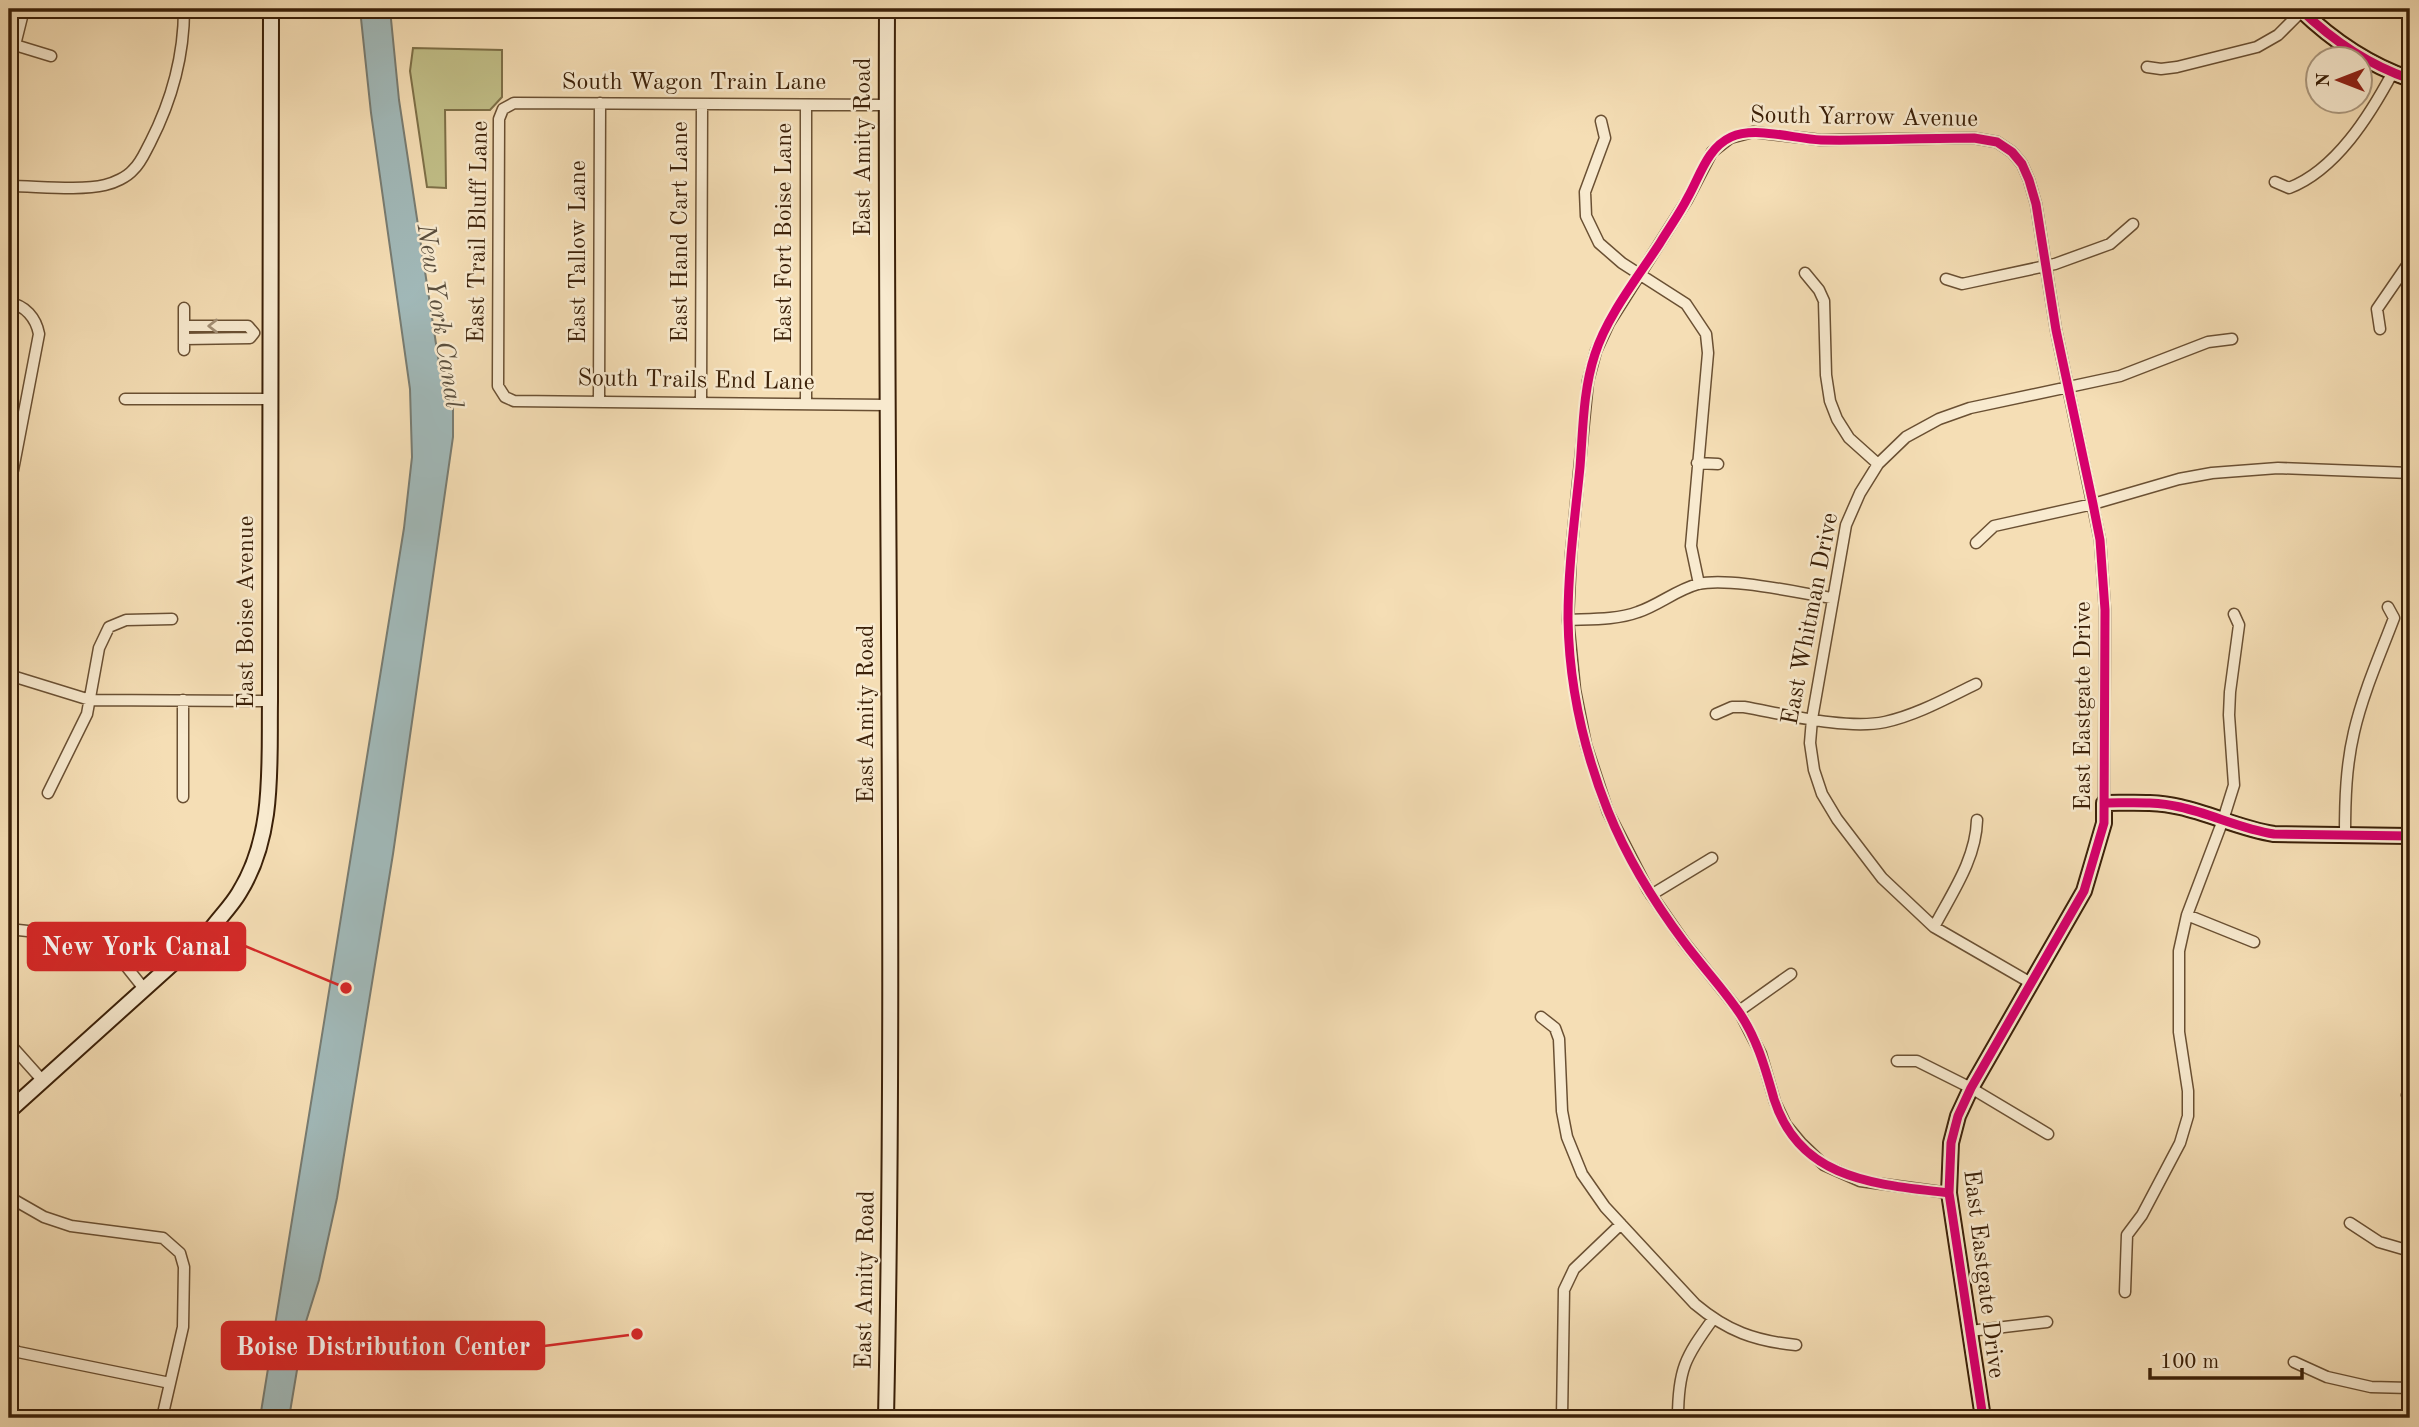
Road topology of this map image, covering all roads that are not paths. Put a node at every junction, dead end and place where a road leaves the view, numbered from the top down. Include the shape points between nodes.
1 (24, 9) edge
2 (184, 9) edge
3 (271, 9) edge
4 (887, 9) edge
5 (2301, 10) edge
6 (15, 46) junction
7 (51, 56) dead end
8 (9, 59) edge
9 (2147, 66) dead end
10 (2393, 72) junction
11 (2410, 79) edge
12 (600, 103) junction
13 (702, 104) junction
14 (806, 104) junction
15 (887, 105) junction
16 (503, 108) joint
17 (1601, 121) dead end
18 (1997, 142) joint
19 (2275, 182) dead end
20 (9, 186) edge
21 (2133, 224) dead end
22 (2410, 261) edge
23 (2045, 267) junction
24 (1805, 273) dead end
25 (1640, 274) junction
26 (1946, 279) dead end
27 (9, 303) edge
28 (184, 308) dead end
29 (184, 326) junction
30 (2380, 329) dead end
31 (254, 333) junction
32 (271, 333) junction
33 (184, 339) junction
34 (2232, 339) dead end
35 (184, 350) dead end
36 (2068, 387) junction
37 (505, 397) joint
38 (125, 399) dead end
39 (271, 399) junction
40 (599, 401) junction
41 (701, 402) junction
42 (806, 404) junction
43 (888, 405) junction
44 (1697, 463) junction
45 (1718, 464) dead end
46 (1878, 464) junction
47 (2410, 473) edge
48 (9, 478) edge
49 (2093, 504) junction
50 (1976, 543) dead end
51 (1699, 584) junction
52 (1833, 598) junction
53 (2388, 607) dead end
54 (2234, 614) dead end
55 (172, 619) dead end
56 (1568, 620) junction
57 (9, 675) edge
58 (1976, 684) dead end
59 (90, 700) junction
60 (183, 700) junction
61 (270, 701) junction
62 (1716, 714) dead end
63 (1812, 719) junction
64 (48, 793) dead end
65 (183, 797) dead end
66 (2104, 803) junction
67 (1977, 820) dead end
68 (2223, 820) junction
69 (2345, 835) junction
70 (2410, 836) edge
71 (1712, 858) dead end
72 (1651, 895) junction
73 (2187, 915) junction
74 (1934, 927) junction
75 (9, 929) edge
76 (2255, 942) dead end
77 (1790, 974) dead end
78 (2031, 984) junction
79 (145, 990) junction
80 (1739, 1011) junction
81 (1541, 1017) dead end
82 (9, 1043) edge
83 (1897, 1061) dead end
84 (43, 1081) junction
85 (1971, 1088) junction
86 (9, 1111) edge
87 (2048, 1134) dead end
88 (1949, 1193) junction
89 (9, 1196) edge
90 (2350, 1223) dead end
91 (1621, 1224) junction
92 (2410, 1251) edge
93 (2125, 1292) dead end
94 (1713, 1319) junction
95 (2047, 1322) dead end
96 (1970, 1331) junction
97 (1796, 1345) dead end
98 (9, 1348) edge
99 (2294, 1362) dead end
100 (170, 1383) junction
101 (2410, 1388) edge
102 (162, 1418) edge
103 (886, 1418) edge
104 (1562, 1418) edge
105 (1678, 1418) edge
106 (1983, 1418) edge

1 - 6 street
2 - 20 street via 167,106 133,170 106,185 92,187
3 - 32 street, East Boise Avenue
4 - 15 street, East Amity Road
5 - 9 street via 2277,35 2257,47 2177,67
5 - 10 street via 2351,49
6 - 7 street
6 - 8 street
10 - 11 street
10 - 19 street via 2370,112 2320,171 2289,188
12 - 13 street, South Wagon Train Lane
12 - 16 street, South Wagon Train Lane via 514,103
12 - 40 street, East Tallow Lane
13 - 14 street, South Wagon Train Lane
13 - 41 street, East Hand Cart Lane
14 - 15 street, South Wagon Train Lane
14 - 42 street, East Fort Boise Lane
15 - 43 street, East Amity Road
16 - 37 street, East Trail Bluff Lane via 499,119 498,386
17 - 25 street via 1605,138 1585,192 1586,216 1599,243
18 - 23 street, East Eastgate Drive via 2012,152 2029,180
18 - 25 street, South Yarrow Avenue via 1974,138 1822,140 1753,132 1730,138 1712,152
21 - 23 street via 2110,244
22 - 30 street via 2377,309
23 - 26 street via 1962,284
23 - 36 street, East Eastgate Drive
24 - 46 street via 1824,301 1830,401 1849,438
25 - 44 street via 1686,304 1706,334
25 - 56 street via 1595,351 1588,381
27 - 48 street via 31,315 39,334
28 - 29 street
31 -> 29 street via 248,326
29 - 33 street
31 - 32 street
31 - 33 street via 250,338
32 - 39 street, East Boise Avenue
33 - 35 street
34 - 36 street, East Whitman Drive via 2208,342 2120,376
36 - 46 street, East Whitman Drive via 1939,419 1906,437
36 - 49 street, East Eastgate Drive
37 - 40 street, South Trails End Lane via 514,401
38 - 39 street
39 - 61 street, East Boise Avenue
40 - 41 street, South Trails End Lane
41 - 42 street, South Trails End Lane
42 - 43 street, South Trails End Lane
43 - 103 street, East Amity Road via 891,1200
44 - 45 street
44 - 51 street via 1690,546
46 - 52 street, East Whitman Drive via 1846,525
47 - 49 street via 2243,470 2179,479
49 - 50 street via 1994,526
49 - 66 street, East Eastgate Drive via 2105,610
51 - 52 street via 1727,582
51 - 56 street via 1631,614
52 - 63 street, East Whitman Drive
53 - 69 street via 2394,618 2354,734 2346,784
54 - 68 street via 2239,625 2229,715 2234,785
55 - 59 street via 126,620 109,627 99,648
56 - 72 street via 1574,690 1586,745 1608,812
57 - 59 street
58 - 63 street via 1883,722
59 - 60 street
59 - 64 street
60 - 61 street
60 - 65 street
61 - 79 street, East Boise Avenue via 268,799 257,857 239,893 212,928
62 - 63 street via 1744,707
63 - 74 street, East Whitman Drive via 1810,743 1822,794 1882,878
66 - 68 street via 2159,803
66 - 78 street, East Eastgate Drive via 2104,823 2084,891
67 - 74 street via 1972,852
68 - 69 street via 2257,832
68 - 73 street
69 - 70 street
71 - 72 street
72 - 80 street
73 - 76 street
73 - 93 street via 2179,951 2179,1031 2188,1116 2180,1143 2127,1235
74 - 78 street, East Whitman Drive
75 - 79 street via 74,936 110,946
77 - 80 street
78 - 85 street, East Eastgate Drive
79 - 84 street, East Boise Avenue
80 - 88 street via 1761,1054 1786,1125 1824,1165 1860,1181
81 - 91 street via 1555,1028 1559,1039 1560,1098 1572,1149 1589,1185
82 - 84 street
83 - 85 street via 1917,1061
84 - 86 street, East Boise Avenue
85 - 87 street
85 - 88 street, East Eastgate Drive via 1951,1143
88 - 96 street, East Eastgate Drive
89 - 100 street via 44,1217 71,1226 163,1238 180,1252 184,1311
90 - 92 street via 2379,1242
91 - 94 street
91 - 104 street via 1574,1269 1563,1290
94 - 97 street via 1736,1332
94 - 105 street via 1685,1361
95 - 96 street
96 - 106 street, East Eastgate Drive
98 - 100 street
99 - 101 street via 2327,1377 2371,1387
100 - 102 street

